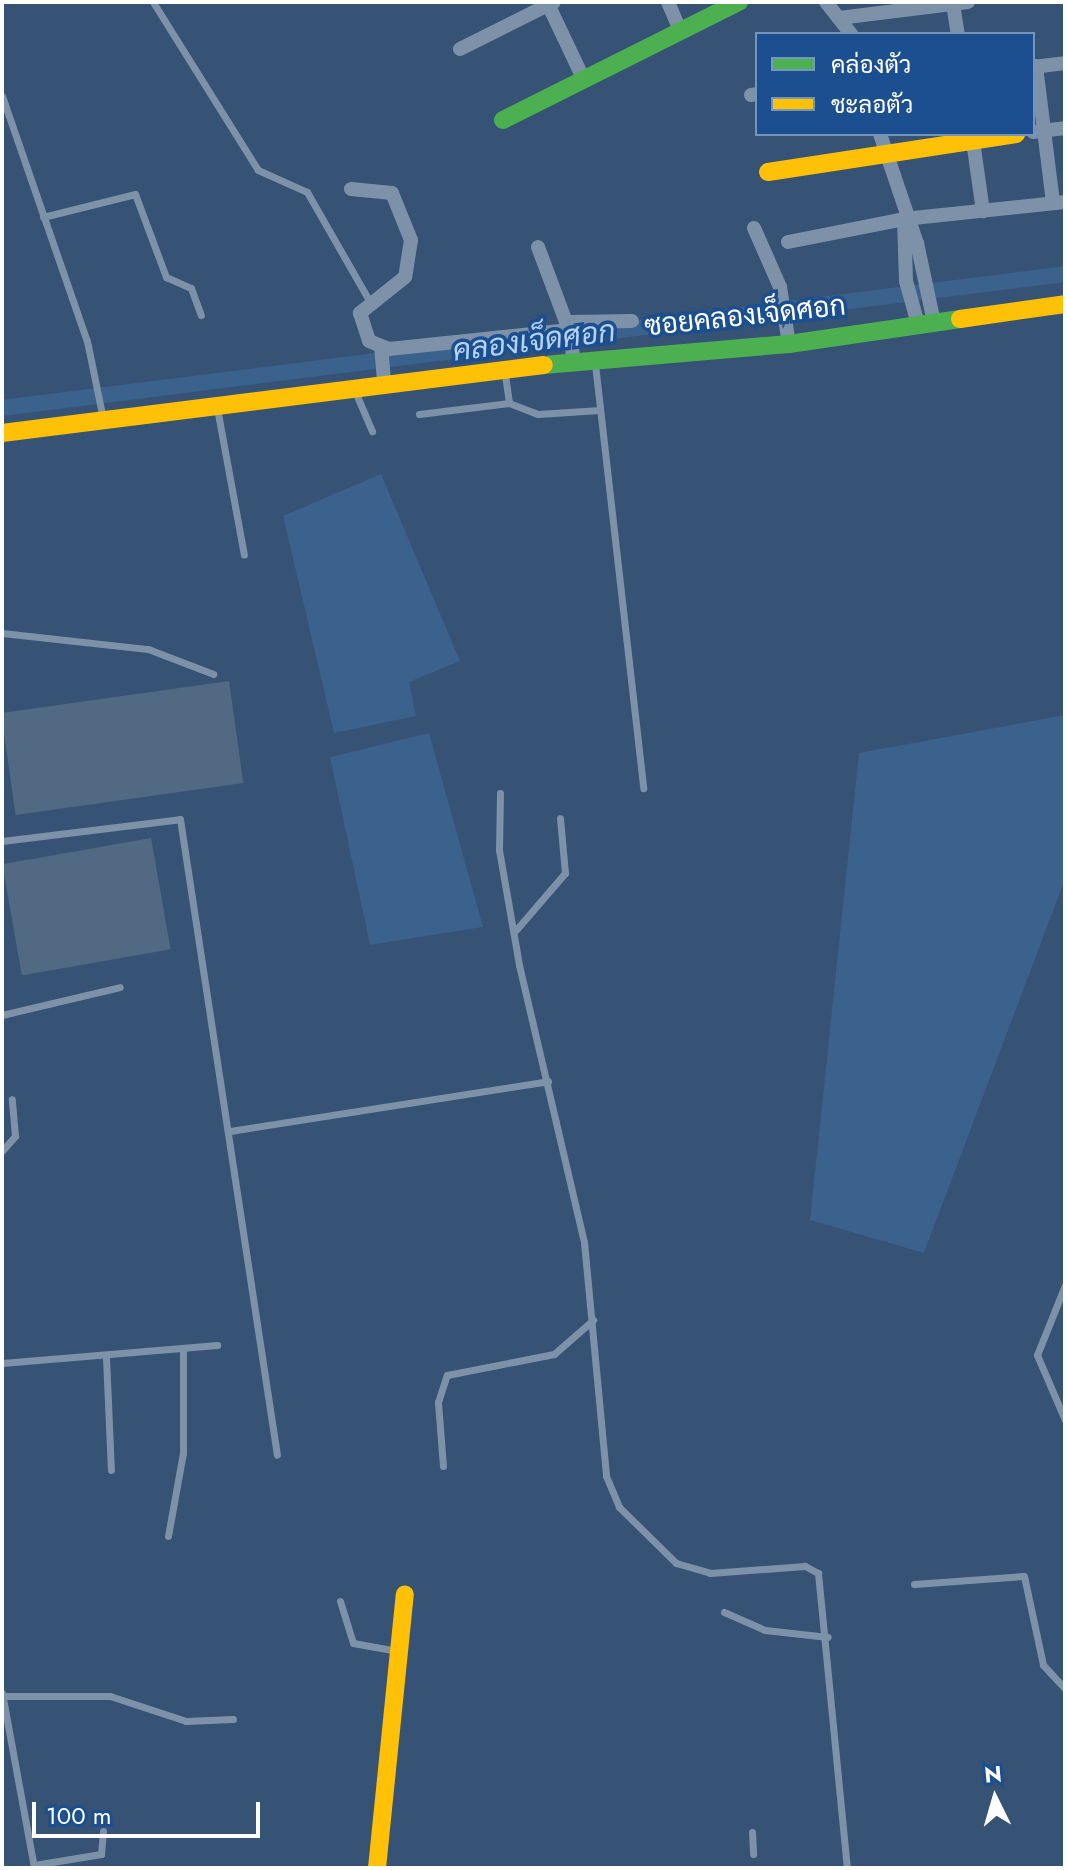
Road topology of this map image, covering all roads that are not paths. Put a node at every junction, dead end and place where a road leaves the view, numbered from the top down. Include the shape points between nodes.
1 (153, 2) edge
2 (668, 2) edge
3 (739, 2) edge
4 (826, 2) edge
5 (550, 3) edge
6 (961, 3) edge
7 (839, 18) junction
8 (681, 32) junction
9 (850, 32) edge
10 (958, 32) edge
11 (460, 49) dead end
12 (1065, 63) edge
13 (1035, 66) edge
14 (584, 80) junction
15 (2, 96) edge
16 (503, 120) dead end
17 (1065, 128) edge
18 (1038, 131) edge
19 (972, 136) edge
20 (882, 142) edge
21 (768, 172) dead end
22 (351, 189) dead end
23 (1059, 202) edge
24 (983, 211) junction
25 (43, 217) junction
26 (904, 219) junction
27 (754, 228) dead end
28 (788, 242) dead end
29 (538, 247) dead end
30 (370, 302) junction
31 (1065, 304) edge
32 (201, 315) dead end
33 (924, 316) junction
34 (632, 321) dead end
35 (789, 336) junction
36 (571, 339) junction
37 (381, 351) junction
38 (595, 359) junction
39 (504, 368) junction
40 (385, 383) junction
41 (354, 388) junction
42 (509, 403) junction
43 (217, 408) junction
44 (600, 410) junction
45 (102, 412) junction
46 (419, 414) dead end
47 (372, 431) dead end
48 (2, 433) edge
49 (244, 555) dead end
50 (2, 633) edge
51 (213, 674) dead end
52 (643, 788) dead end
53 (500, 793) dead end
54 (560, 818) dead end
55 (2, 841) edge
56 (516, 930) junction
57 (120, 987) dead end
58 (2, 1015) edge
59 (548, 1081) junction
60 (12, 1099) dead end
61 (230, 1131) junction
62 (2, 1151) edge
63 (1065, 1285) edge
64 (593, 1320) junction
65 (217, 1345) dead end
66 (183, 1350) junction
67 (106, 1357) junction
68 (2, 1363) edge
69 (1065, 1420) edge
70 (277, 1455) dead end
71 (443, 1466) dead end
72 (111, 1470) dead end
73 (168, 1536) dead end
74 (914, 1584) dead end
75 (405, 1594) dead end
76 (340, 1601) dead end
77 (724, 1612) dead end
78 (828, 1637) junction
79 (399, 1651) junction
80 (1065, 1689) edge
81 (2, 1695) edge
82 (233, 1719) dead end
83 (103, 1831) dead end
84 (752, 1832) dead end
85 (753, 1854) dead end
86 (34, 1866) edge
87 (377, 1868) edge
88 (847, 1868) edge

1 - 30 lane via 258,170 307,192
2 - 8 street
3 - 8 street
4 - 7 street
5 - 11 street
5 - 14 street
6 - 7 street
6 - 10 street
7 - 9 street
8 - 14 street
12 - 13 street
13 - 18 street
14 - 16 street
15 - 25 lane
17 - 18 street
18 - 23 street
19 - 20 street
19 - 24 street
20 - 21 street
20 - 26 street
22 - 30 street via 392,193 411,240 405,277
23 - 24 street
24 - 26 street
25 - 32 lane via 135,194 166,277 191,288
25 - 45 lane
26 - 28 street
26 - 33 street via 925,279
26 - 33 street via 906,281
27 - 35 street via 780,287
29 - 36 street
30 - 37 street via 359,322
31 - 33 street, ซอยคลองเจ็ดศอก
33 - 35 street, ซอยคลองเจ็ดศอก
34 - 36 street
35 - 38 street, ซอยคลองเจ็ดศอก
36 - 37 street
36 - 38 street, ซอยคลองเจ็ดศอก
36 - 39 street, ซอยคลองเจ็ดศอก
37 - 40 street
38 - 44 lane
39 - 40 street, ซอยคลองเจ็ดศอก
39 - 42 lane
40 - 41 street, ซอยคลองเจ็ดศอก
41 - 43 street, ซอยคลองเจ็ดศอก
41 - 47 lane
42 - 44 lane via 538,414
42 - 46 lane
43 - 45 street, ซอยคลองเจ็ดศอก
43 - 49 lane
44 - 52 lane
45 - 48 street, ซอยคลองเจ็ดศอก
50 - 51 lane via 148,649
53 - 56 lane via 499,850
54 - 56 lane via 565,873
55 - 61 lane via 180,819
56 - 59 lane
57 - 58 lane
59 - 61 lane
59 - 64 lane
60 - 62 lane via 15,1136
61 - 70 lane
63 - 69 lane via 1037,1355
64 - 71 lane via 554,1354 447,1375 438,1402
64 - 78 lane via 601,1440 619,1507 690,1569 805,1566 818,1573
65 - 66 lane
66 - 67 lane
66 - 73 lane via 183,1453
67 - 68 lane
67 - 72 lane
74 - 80 lane via 1024,1576 1043,1665
75 - 79 street
76 - 79 lane via 353,1643
77 - 78 lane via 765,1630
78 - 88 lane
79 - 87 street
81 - 82 lane via 110,1696 186,1721
81 - 86 lane
83 - 86 lane via 101,1854
84 - 85 lane

